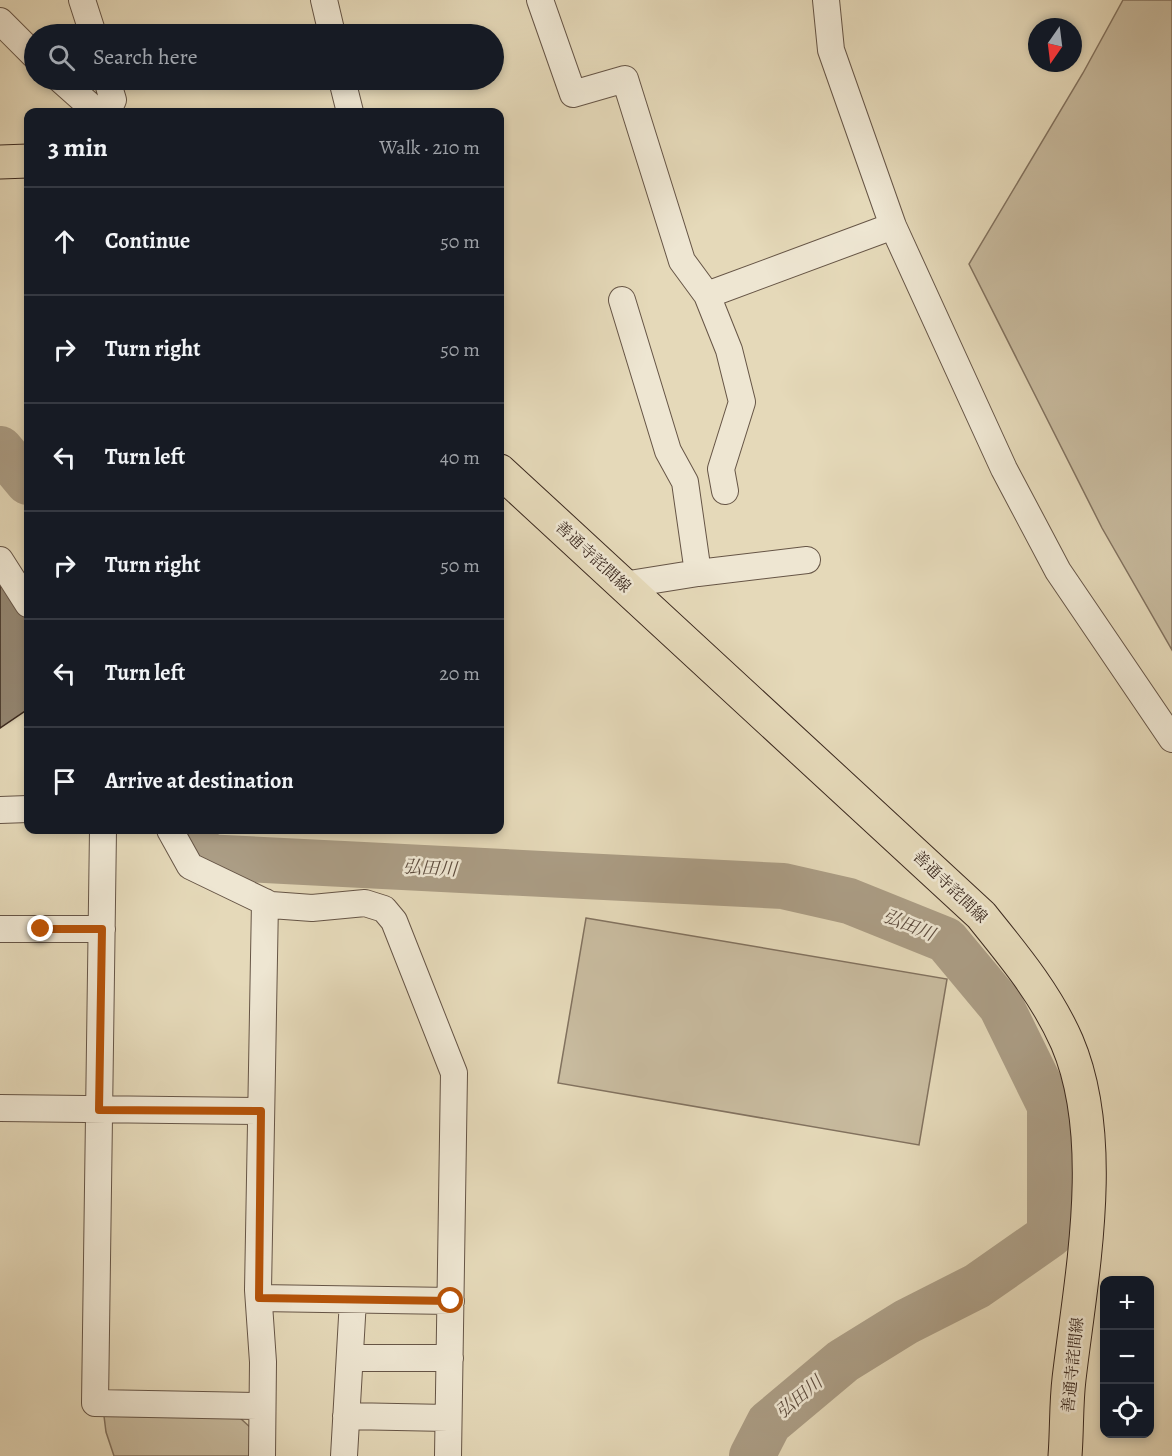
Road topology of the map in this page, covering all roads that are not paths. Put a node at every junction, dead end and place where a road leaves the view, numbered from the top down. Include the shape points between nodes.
1 (82, 0) edge
2 (324, 0) edge
3 (540, 0) edge
4 (826, 0) edge
5 (0, 21) edge
6 (90, 24) edge
7 (330, 24) edge
8 (24, 45) edge
9 (72, 90) edge
10 (110, 90) edge
11 (344, 90) edge
12 (92, 108) edge
13 (109, 108) edge
14 (349, 108) edge
15 (24, 161) edge
16 (0, 162) edge
17 (893, 226) junction
18 (707, 295) junction
19 (622, 300) dead end
20 (504, 475) edge
21 (725, 491) dead end
22 (0, 560) edge
23 (807, 560) dead end
24 (698, 573) junction
25 (622, 585) junction
26 (24, 598) edge
27 (1172, 739) edge
28 (24, 809) edge
29 (0, 810) edge
30 (103, 834) edge
31 (172, 834) edge
32 (265, 902) junction
33 (0, 929) edge
34 (102, 929) junction
35 (0, 1108) edge
36 (99, 1110) junction
37 (261, 1111) junction
38 (259, 1298) junction
39 (353, 1300) junction
40 (451, 1301) junction
41 (350, 1358) junction
42 (450, 1359) junction
43 (262, 1406) junction
44 (346, 1416) junction
45 (448, 1418) junction
46 (262, 1456) edge
47 (344, 1456) edge
48 (448, 1456) edge
49 (1065, 1456) edge

1 - 6 street
2 - 7 street
3 - 18 street via 573,94 625,79 682,261
4 - 17 street via 831,50
5 - 8 street
9 - 12 street
10 - 13 street via 113,100
11 - 14 street
15 - 16 main road
17 - 18 street
17 - 27 street via 1004,470 1058,571
18 - 21 street via 729,350 742,402 721,469
19 - 24 street via 668,451 685,482
20 - 25 main road, 善通寺詫間線
22 - 26 street
23 - 24 street
24 - 25 street
25 - 49 main road, 善通寺詫間線 via 981,915 1036,984 1063,1034 1084,1105 1090,1171 1087,1240 1069,1383
28 - 29 street
30 - 34 street
31 - 32 street via 190,866
32 - 37 street
32 - 40 street via 312,908 365,903 384,909 394,921 454,1073
33 - 34 street
34 - 36 street
35 - 36 street
36 - 37 street
36 - 43 street via 95,1403
37 - 38 street
38 - 39 street
38 - 43 street
39 - 40 street
39 - 41 street
40 - 42 street
41 - 42 street
41 - 44 street
42 - 45 street
43 - 46 street
44 - 45 street
44 - 47 street
45 - 48 street

